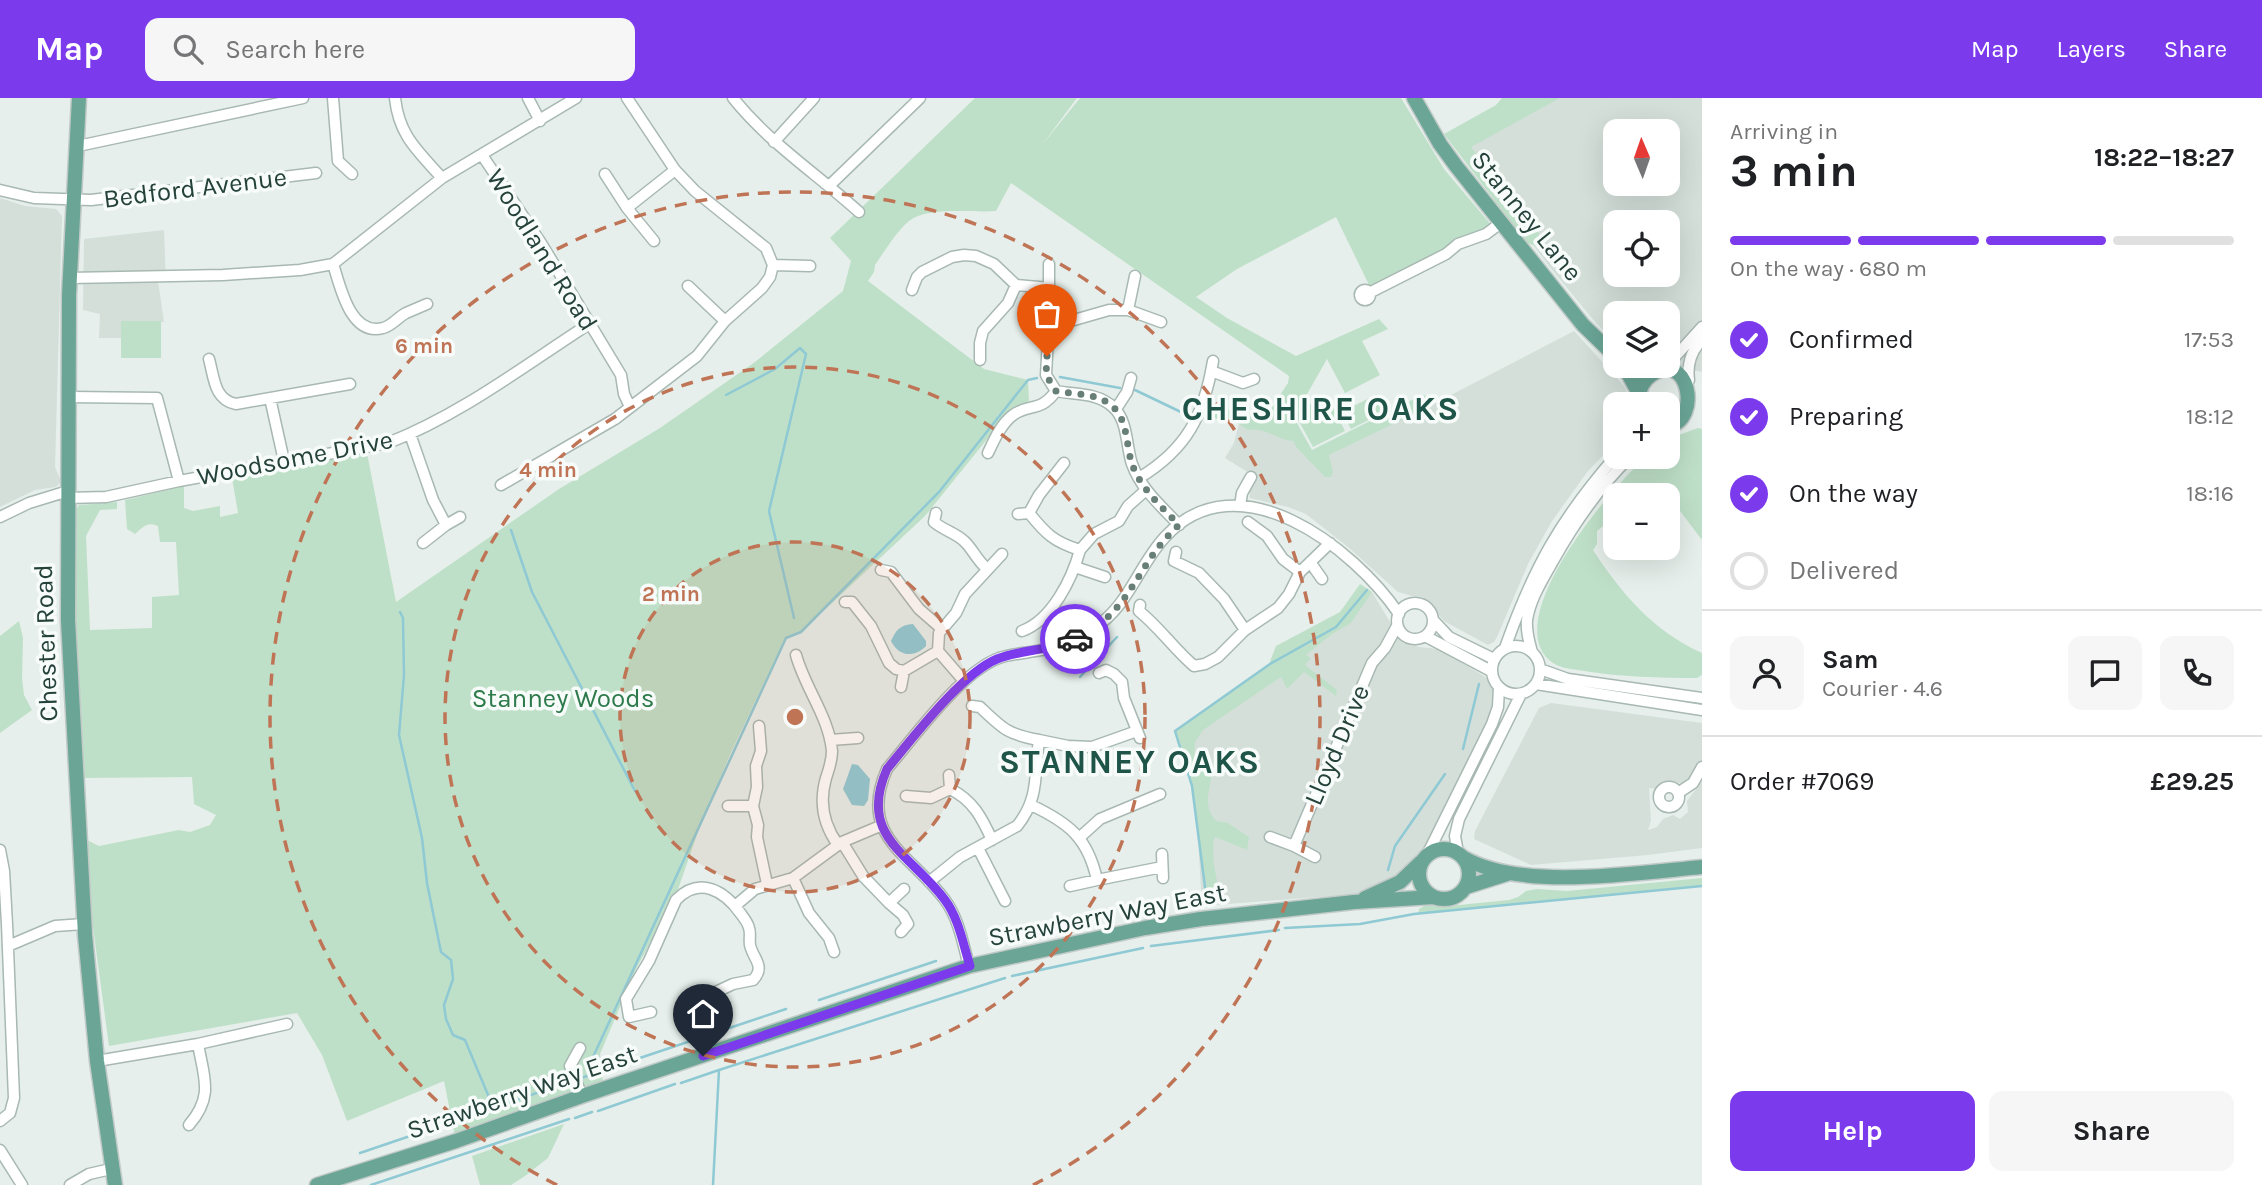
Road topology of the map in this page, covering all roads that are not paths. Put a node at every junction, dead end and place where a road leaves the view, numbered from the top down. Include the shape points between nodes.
1 (79, 98) edge
2 (303, 98) edge
3 (333, 98) edge
4 (395, 98) edge
5 (528, 98) edge
6 (576, 98) edge
7 (627, 98) edge
8 (733, 98) edge
9 (814, 98) edge
10 (920, 98) edge
11 (1414, 98) edge
12 (540, 121) junction
13 (774, 142) junction
14 (78, 146) junction
15 (482, 155) junction
16 (676, 170) junction
17 (316, 173) dead end
18 (352, 174) dead end
19 (605, 174) dead end
20 (442, 178) junction
21 (830, 185) junction
22 (0, 190) edge
23 (73, 200) junction
24 (627, 208) junction
25 (859, 212) dead end
26 (1502, 222) junction
27 (653, 241) dead end
28 (333, 264) junction
29 (1048, 264) dead end
30 (773, 265) junction
31 (810, 266) dead end
32 (1135, 276) dead end
33 (70, 278) junction
34 (1016, 285) junction
35 (688, 287) dead end
36 (1049, 288) junction
37 (912, 290) dead end
38 (1369, 293) dead end
39 (427, 304) dead end
40 (1128, 310) junction
41 (1049, 320) junction
42 (725, 321) junction
43 (1161, 321) dead end
44 (589, 324) junction
45 (1702, 327) edge
46 (1702, 340) edge
47 (1603, 344) edge
48 (1680, 350) edge
49 (977, 355) dead end
50 (209, 359) dead end
51 (1680, 376) edge
52 (1131, 378) dead end
53 (1650, 378) edge
54 (350, 384) dead end
55 (1251, 384) dead end
56 (1695, 390) edge
57 (1056, 391) junction
58 (1640, 392) edge
59 (69, 397) junction
60 (270, 398) junction
61 (630, 407) junction
62 (1116, 408) junction
63 (1680, 422) edge
64 (410, 434) junction
65 (988, 453) dead end
66 (284, 461) junction
67 (1063, 463) dead end
68 (1605, 469) edge
69 (1619, 469) edge
70 (1251, 477) dead end
71 (1139, 478) junction
72 (179, 481) junction
73 (509, 485) dead end
74 (1146, 490) junction
75 (67, 495) junction
76 (1240, 506) junction
77 (0, 517) edge
78 (460, 517) dead end
79 (932, 519) dead end
80 (1248, 522) dead end
81 (446, 525) junction
82 (1179, 525) junction
83 (423, 543) dead end
84 (1330, 543) junction
85 (1080, 550) junction
86 (1002, 554) dead end
87 (1173, 559) dead end
88 (1310, 562) junction
89 (886, 567) dead end
90 (1075, 567) junction
91 (987, 569) junction
92 (1300, 572) junction
93 (1105, 578) dead end
94 (1322, 579) dead end
95 (851, 600) dead end
96 (1137, 610) dead end
97 (1401, 620) junction
98 (1433, 620) junction
99 (942, 629) junction
100 (1245, 630) junction
101 (1029, 631) dead end
102 (1425, 636) junction
103 (1506, 648) junction
104 (938, 651) junction
105 (1532, 652) junction
106 (796, 655) dead end
107 (1494, 659) junction
108 (1104, 668) dead end
109 (1540, 669) junction
110 (904, 671) junction
111 (1491, 671) junction
112 (964, 681) junction
113 (1535, 684) junction
114 (901, 687) dead end
115 (1499, 688) junction
116 (1521, 694) junction
117 (1702, 698) edge
118 (978, 703) dead end
119 (1702, 710) edge
120 (757, 732) dead end
121 (858, 738) dead end
122 (830, 740) junction
123 (1040, 740) junction
124 (1702, 767) edge
125 (949, 775) dead end
126 (950, 789) junction
127 (1678, 793) dead end
128 (906, 796) dead end
129 (1157, 800) dead end
130 (1031, 805) junction
131 (728, 806) dead end
132 (753, 806) junction
133 (880, 826) junction
134 (1270, 837) dead end
135 (1079, 838) junction
136 (992, 841) junction
137 (840, 843) junction
138 (1294, 846) junction
139 (978, 848) junction
140 (0, 850) edge
141 (1162, 854) dead end
142 (1461, 856) junction
143 (1315, 857) dead end
144 (1424, 858) junction
145 (1702, 867) edge
146 (1512, 873) junction
147 (793, 878) junction
148 (1097, 880) junction
149 (929, 882) junction
150 (767, 884) junction
151 (1070, 886) dead end
152 (1466, 887) junction
153 (904, 889) dead end
154 (1433, 897) junction
155 (1004, 901) dead end
156 (1354, 902) junction
157 (889, 903) junction
158 (735, 906) junction
159 (84, 924) junction
160 (4, 925) edge
161 (908, 927) dead end
162 (9, 952) junction
163 (834, 952) dead end
164 (970, 966) junction
165 (707, 990) dead end
166 (5, 1011) edge
167 (651, 1012) dead end
168 (287, 1024) dead end
169 (198, 1044) junction
170 (580, 1048) dead end
171 (97, 1061) junction
172 (582, 1096) junction
173 (0, 1121) edge
174 (189, 1125) dead end
175 (0, 1150) edge
176 (111, 1169) junction
177 (22, 1185) edge
178 (70, 1185) edge
179 (115, 1185) edge
180 (317, 1185) edge

1 - 14 main road, Chester Road
2 - 14 street
3 - 18 street via 334,163
4 - 20 street via 398,122 408,141
5 - 12 street
6 - 12 street
7 - 16 street
8 - 13 street
9 - 13 street
10 - 21 street
11 - 26 main road, Stanney Lane via 1448,156
12 - 15 street
13 - 21 street
14 - 23 main road, Chester Road
15 - 20 street, Woodland Road
15 - 44 street, Woodland Road
16 - 24 street
16 - 30 street via 766,248
17 - 23 street, Bedford Avenue
19 - 24 street
20 - 28 street, Woodland Road
21 - 25 street
22 - 23 street, Bedford Avenue
23 - 33 main road, Chester Road
24 - 27 street
26 - 38 street via 1462,251 1446,254
26 - 47 main road, Stanney Lane
28 - 33 street, Woodland Road via 223,275
28 - 39 street via 350,312 369,328 382,329
29 - 36 street
30 - 31 street
30 - 42 street via 766,283
32 - 40 street
33 - 59 main road, Chester Road
34 - 36 street
34 - 37 street via 994,264 964,255 922,272
34 - 49 street via 1008,303 983,331
35 - 42 street
36 - 41 street
40 - 41 street
40 - 43 street
41 - 57 street via 1046,375
42 - 61 street via 697,356
44 - 61 street, Woodland Road via 621,375
44 - 64 street, Woodsome Drive via 456,410
45 - 48 street
46 - 56 street via 1687,367
50 - 60 street via 223,399 236,404
51 - 56 main road
52 - 62 street
53 - 58 main road
54 - 60 street
55 - 71 street via 1212,366 1199,415 1189,433 1168,459
56 - 63 main road via 1693,408
57 - 62 street via 1094,396
57 - 65 street via 1044,404 1012,416
59 - 72 street via 158,398
59 - 75 main road, Chester Road
60 - 66 street
61 - 73 street
62 - 71 street
64 - 66 street, Woodsome Drive via 367,447
64 - 81 street
66 - 72 street, Woodsome Drive
67 - 85 street via 1023,514 1048,537
68 - 103 street via 1567,516 1542,557
69 - 105 street via 1571,528 1540,584 1527,623
70 - 76 street
71 - 74 street
72 - 75 street, Woodsome Drive via 106,497
74 - 82 street
74 - 85 street via 1119,521 1094,534
75 - 77 street, Woodsome Drive via 29,503
75 - 159 main road, Chester Road via 70,661
76 - 82 street via 1205,512
76 - 84 street via 1286,517
78 - 81 street
79 - 91 street via 963,540
80 - 92 street
81 - 83 street
82 - 112 street via 1153,553 1116,610 1096,627 1063,645 999,658
84 - 88 street
84 - 97 street via 1386,596
85 - 90 street
86 - 91 street
87 - 100 street via 1199,573
88 - 92 street
88 - 94 street
89 - 99 street via 924,615
90 - 93 street
90 - 101 street via 1062,594
91 - 99 street
92 - 100 street via 1278,608
95 - 110 street via 871,626 889,663
96 - 100 street via 1160,629 1192,672 1218,657
97 - 98 street via 1410,604 1421,605
97 - 102 street via 1414,639
97 - 138 street, Lloyd Drive via 1372,663
98 - 102 street
98 - 107 street via 1448,637
99 - 104 street
102 - 111 street
103 - 105 street via 1517,645
103 - 107 street
104 - 110 street
104 - 112 street
105 - 109 street
106 - 122 street
107 - 111 street
108 - 123 street via 1122,682 1138,734 1092,747
109 - 113 street
109 - 117 street via 1569,678
110 - 114 street
111 - 115 street
112 - 133 street via 887,769 878,798
113 - 116 street
113 - 119 street
115 - 116 street
115 - 144 street via 1492,724
116 - 142 street via 1459,819 1455,836
118 - 123 street via 999,726
120 - 132 street via 761,751
121 - 122 street
122 - 137 street via 832,760 822,812
123 - 130 street
124 - 127 street via 1693,783
125 - 126 street
126 - 128 street via 931,799
126 - 136 street via 971,803
129 - 135 street via 1100,818
130 - 135 street via 1057,817
130 - 136 street via 1017,826
131 - 132 street
132 - 150 street
133 - 137 street
133 - 149 street
134 - 138 street
135 - 148 street
136 - 139 street
137 - 147 street
137 - 157 street
138 - 143 street
139 - 149 street
139 - 155 street
140 - 160 street
141 - 148 street via 1162,873
142 - 144 main road via 1442,849
142 - 146 main road
142 - 152 main road via 1469,873
144 - 154 main road via 1418,871 1420,884
144 - 156 main road, Strawberry Way East via 1393,886
145 - 146 main road via 1582,876
146 - 152 main road
147 - 150 street
147 - 163 street via 808,913 829,938
148 - 151 street
149 - 164 street via 956,919
150 - 158 street
152 - 154 main road via 1450,899
153 - 157 street
154 - 156 main road, Strawberry Way East
156 - 164 main road, Strawberry Way East via 1144,928
157 - 161 street via 903,915
158 - 165 street via 749,926 759,972 754,980
158 - 167 street via 720,893 702,887 683,893 676,901 626,999 629,1017
159 - 162 street via 55,926
159 - 171 main road, Chester Road
160 - 162 street
162 - 166 street
164 - 172 main road, Strawberry Way East
166 - 173 street via 13,1098 10,1113
168 - 169 street
169 - 171 street
169 - 174 street via 204,1103
170 - 172 street via 570,1066
171 - 176 main road, Chester Road
172 - 180 main road, Strawberry Way East
175 - 177 street
176 - 178 street
176 - 179 main road, Chester Road

